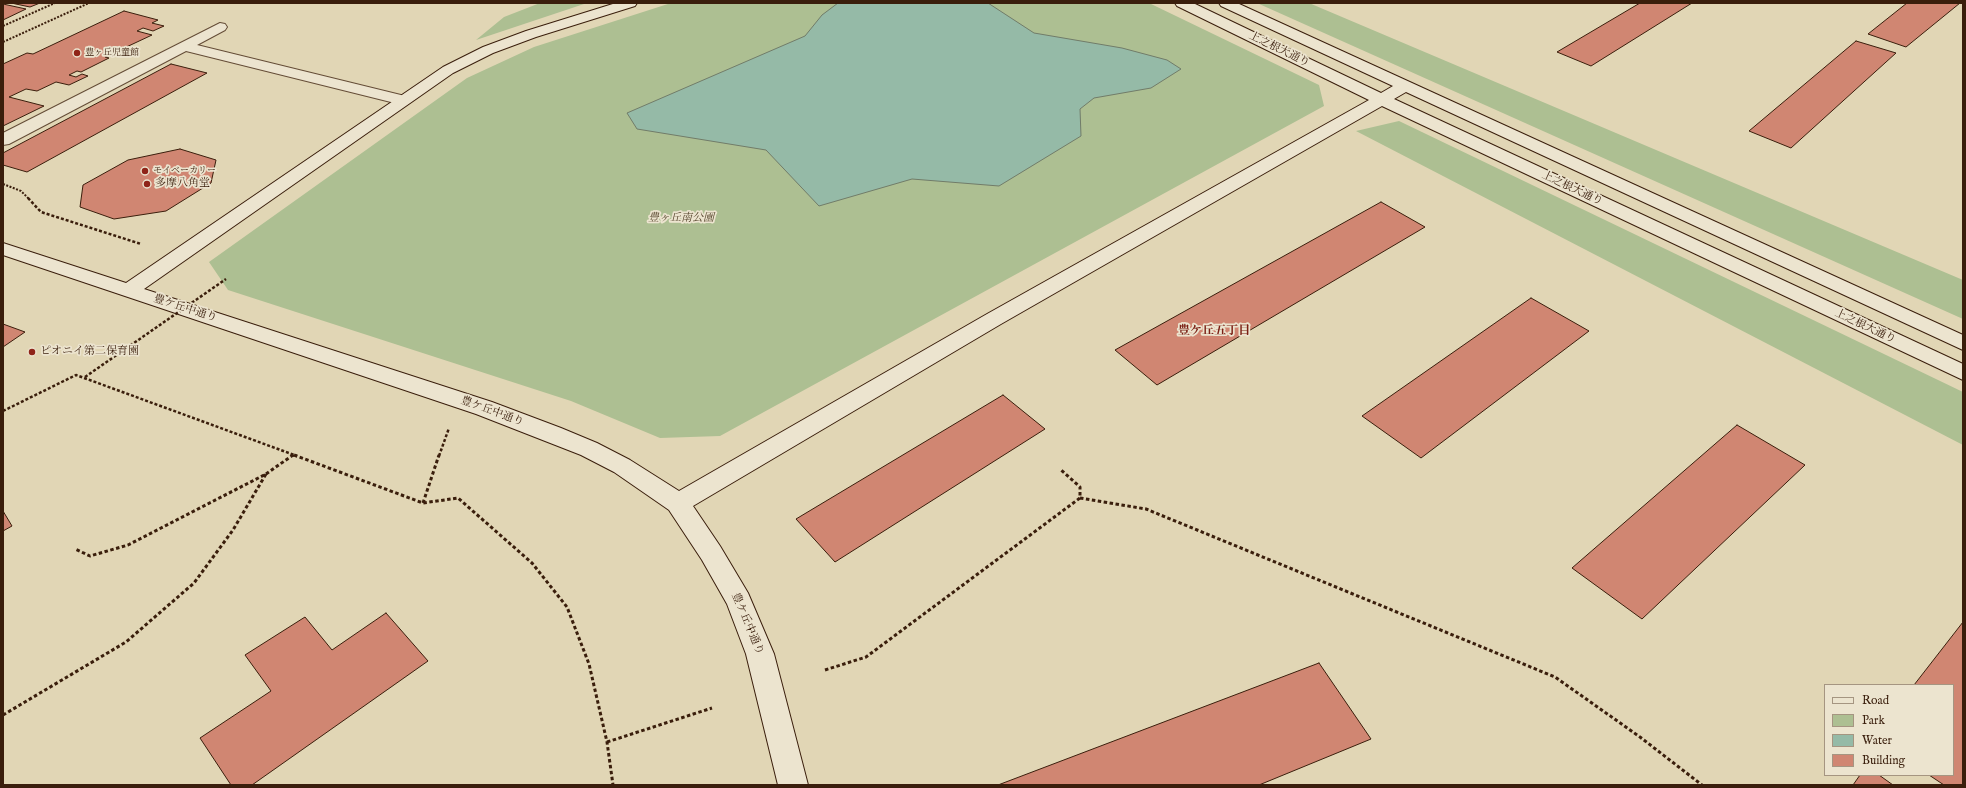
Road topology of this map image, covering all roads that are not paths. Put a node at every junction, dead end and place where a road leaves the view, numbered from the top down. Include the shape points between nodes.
1 (630, 3) edge
2 (1182, 3) edge
3 (1226, 3) edge
4 (220, 27) dead end
5 (185, 46) junction
6 (1405, 86) junction
7 (1381, 99) junction
8 (404, 100) junction
9 (3, 140) edge
10 (3, 249) edge
11 (129, 290) junction
12 (1963, 344) edge
13 (1963, 373) edge
14 (678, 503) junction
15 (793, 785) edge

1 - 8 street via 488,50 448,70
2 - 7 street, 上之根大通り
3 - 6 street, 上之根大通り
4 - 5 street
5 - 8 street
5 - 9 street
6 - 7 street
6 - 12 street, 上之根大通り
7 - 13 street, 上之根大通り
7 - 14 street via 994,319
8 - 11 street
10 - 11 street, 豊ケ丘中通り
11 - 14 street, 豊ケ丘中通り via 553,434 622,466
14 - 15 street, 豊ケ丘中通り via 739,601 760,654

